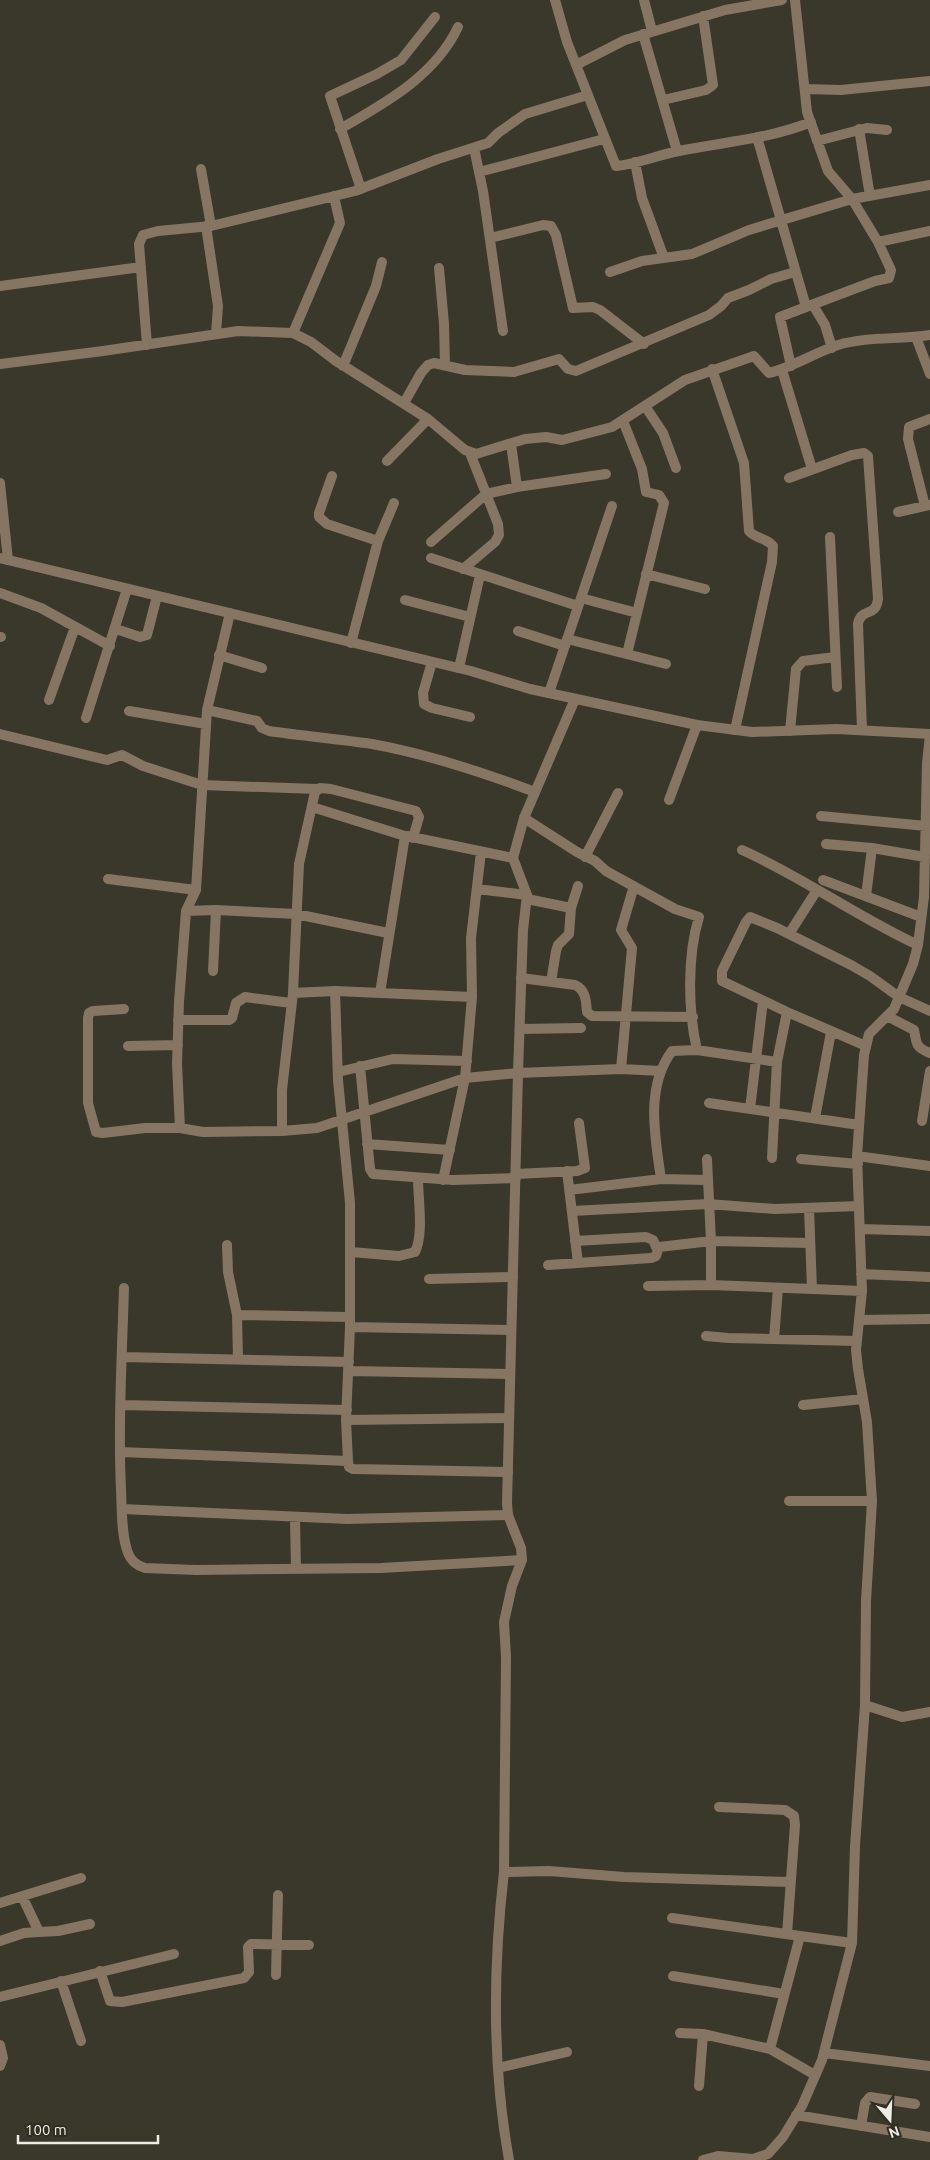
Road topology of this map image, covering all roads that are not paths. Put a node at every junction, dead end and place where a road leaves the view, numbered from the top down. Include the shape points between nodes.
1 (555, 0) edge
2 (644, 0) edge
3 (782, 0) edge
4 (795, 0) edge
5 (703, 16) junction
6 (435, 17) dead end
7 (458, 27) dead end
8 (648, 33) junction
9 (576, 65) junction
10 (930, 81) edge
11 (805, 89) junction
12 (588, 95) junction
13 (662, 100) junction
14 (811, 122) junction
15 (340, 129) junction
16 (859, 129) junction
17 (887, 130) dead end
18 (757, 137) junction
19 (604, 139) junction
20 (817, 141) junction
21 (474, 148) junction
22 (678, 151) junction
23 (636, 162) junction
24 (201, 169) dead end
25 (479, 172) junction
26 (930, 184) edge
27 (361, 189) junction
28 (334, 196) junction
29 (870, 196) junction
30 (852, 199) junction
31 (780, 222) junction
32 (208, 226) junction
33 (930, 230) edge
34 (490, 238) junction
35 (878, 242) junction
36 (664, 258) junction
37 (382, 262) dead end
38 (141, 267) junction
39 (439, 268) dead end
40 (610, 272) dead end
41 (795, 272) junction
42 (0, 286) edge
43 (809, 306) junction
44 (503, 331) dead end
45 (292, 333) junction
46 (216, 334) junction
47 (930, 335) edge
48 (916, 337) junction
49 (644, 344) junction
50 (146, 345) junction
51 (832, 348) junction
52 (0, 364) edge
53 (445, 365) junction
54 (343, 366) junction
55 (786, 368) junction
56 (712, 369) junction
57 (930, 374) edge
58 (404, 403) junction
59 (644, 406) junction
60 (428, 419) junction
61 (930, 419) edge
62 (623, 420) junction
63 (511, 444) junction
64 (470, 453) junction
65 (387, 461) dead end
66 (676, 468) dead end
67 (812, 469) junction
68 (606, 474) dead end
69 (332, 476) dead end
70 (789, 478) dead end
71 (0, 483) edge
72 (517, 487) junction
73 (486, 494) junction
74 (394, 503) dead end
75 (927, 505) edge
76 (612, 506) dead end
77 (898, 512) dead end
78 (830, 537) dead end
79 (378, 541) junction
80 (431, 542) dead end
81 (431, 558) dead end
82 (4, 559) edge
83 (463, 569) junction
84 (646, 574) junction
85 (480, 575) junction
86 (127, 589) junction
87 (705, 590) dead end
88 (0, 593) edge
89 (157, 596) junction
90 (405, 600) dead end
91 (580, 602) junction
92 (230, 613) junction
93 (637, 613) junction
94 (470, 617) junction
95 (75, 627) junction
96 (116, 629) junction
97 (518, 631) dead end
98 (566, 642) junction
99 (352, 643) junction
100 (110, 646) junction
101 (627, 654) junction
102 (219, 655) junction
103 (835, 657) junction
104 (432, 662) junction
105 (666, 664) dead end
106 (262, 668) dead end
107 (459, 668) junction
108 (837, 687) dead end
109 (549, 693) junction
110 (575, 699) junction
111 (49, 700) dead end
112 (207, 710) junction
113 (129, 711) dead end
114 (470, 717) dead end
115 (86, 718) dead end
116 (206, 724) junction
117 (697, 726) junction
118 (735, 730) junction
119 (862, 730) junction
120 (790, 731) junction
121 (0, 734) edge
122 (930, 734) edge
123 (202, 785) junction
124 (317, 789) junction
125 (535, 792) junction
126 (618, 793) dead end
127 (669, 800) dead end
128 (312, 807) junction
129 (821, 816) dead end
130 (524, 818) junction
131 (926, 826) junction
132 (409, 837) junction
133 (826, 844) dead end
134 (872, 848) junction
135 (742, 850) dead end
136 (481, 852) junction
137 (585, 856) junction
138 (925, 857) junction
139 (513, 858) junction
140 (108, 879) dead end
141 (823, 880) dead end
142 (578, 886) dead end
143 (634, 886) junction
144 (477, 889) junction
145 (196, 890) junction
146 (817, 890) junction
147 (866, 896) junction
148 (527, 897) junction
149 (571, 908) junction
150 (216, 910) junction
151 (186, 911) junction
152 (296, 914) junction
153 (922, 917) junction
154 (388, 933) junction
155 (789, 934) junction
156 (918, 945) junction
157 (213, 971) dead end
158 (521, 978) junction
159 (551, 982) junction
160 (335, 990) junction
161 (380, 993) junction
162 (472, 996) junction
163 (899, 997) junction
164 (292, 998) junction
165 (763, 1001) junction
166 (124, 1009) dead end
167 (930, 1011) edge
168 (787, 1012) junction
169 (626, 1016) junction
170 (887, 1016) junction
171 (692, 1017) junction
172 (178, 1020) junction
173 (581, 1028) dead end
174 (520, 1029) junction
175 (831, 1032) junction
176 (178, 1045) junction
177 (128, 1046) dead end
178 (866, 1046) junction
179 (697, 1050) junction
180 (930, 1053) edge
181 (756, 1058) junction
182 (467, 1061) junction
183 (777, 1062) junction
184 (360, 1066) junction
185 (621, 1069) junction
186 (661, 1071) junction
187 (930, 1071) edge
188 (338, 1072) junction
189 (518, 1073) junction
190 (465, 1078) junction
191 (709, 1103) dead end
192 (750, 1109) junction
193 (366, 1111) junction
194 (774, 1112) junction
195 (815, 1118) junction
196 (342, 1119) junction
197 (922, 1121) dead end
198 (579, 1123) dead end
199 (859, 1125) junction
200 (180, 1128) junction
201 (282, 1131) junction
202 (367, 1144) junction
203 (450, 1150) junction
204 (772, 1158) dead end
205 (706, 1159) dead end
206 (801, 1159) dead end
207 (858, 1160) junction
208 (930, 1166) edge
209 (567, 1171) junction
210 (516, 1176) junction
211 (418, 1178) junction
212 (661, 1179) junction
213 (443, 1180) junction
214 (707, 1180) junction
215 (569, 1190) junction
216 (708, 1204) junction
217 (859, 1206) junction
218 (809, 1208) junction
219 (572, 1211) junction
220 (860, 1229) junction
221 (930, 1231) edge
222 (575, 1241) junction
223 (711, 1242) junction
224 (810, 1243) junction
225 (227, 1245) dead end
226 (657, 1250) junction
227 (351, 1252) junction
228 (578, 1263) junction
229 (548, 1265) dead end
230 (861, 1274) junction
231 (513, 1276) junction
232 (930, 1277) edge
233 (429, 1279) dead end
234 (711, 1285) junction
235 (648, 1286) dead end
236 (124, 1288) dead end
237 (778, 1288) junction
238 (812, 1289) junction
239 (862, 1291) junction
240 (237, 1315) junction
241 (930, 1319) edge
242 (859, 1320) junction
243 (349, 1322) junction
244 (511, 1330) junction
245 (706, 1336) dead end
246 (774, 1339) junction
247 (857, 1341) junction
248 (122, 1357) junction
249 (238, 1360) junction
250 (349, 1366) junction
251 (510, 1374) junction
252 (863, 1399) junction
253 (121, 1404) junction
254 (803, 1405) dead end
255 (347, 1415) junction
256 (509, 1418) junction
257 (120, 1452) junction
258 (348, 1461) junction
259 (508, 1472) junction
260 (789, 1501) dead end
261 (872, 1501) junction
262 (122, 1509) junction
263 (508, 1515) junction
264 (295, 1518) junction
265 (522, 1560) junction
266 (296, 1569) junction
267 (865, 1705) junction
268 (930, 1712) edge
269 (719, 1807) dead end
270 (504, 1872) junction
271 (81, 1878) dead end
272 (791, 1882) junction
273 (278, 1895) dead end
274 (22, 1896) junction
275 (0, 1903) edge
276 (672, 1918) dead end
277 (90, 1924) dead end
278 (39, 1932) junction
279 (787, 1934) junction
280 (800, 1936) junction
281 (0, 1940) edge
282 (276, 1943) junction
283 (852, 1943) junction
284 (309, 1945) dead end
285 (174, 1954) dead end
286 (100, 1971) junction
287 (276, 1975) dead end
288 (673, 1976) dead end
289 (61, 1981) junction
290 (784, 1994) junction
291 (0, 1997) edge
292 (680, 2033) dead end
293 (703, 2034) junction
294 (81, 2041) dead end
295 (0, 2045) edge
296 (770, 2049) junction
297 (567, 2052) dead end
298 (824, 2053) junction
299 (0, 2066) edge
300 (930, 2066) edge
301 (498, 2068) junction
302 (815, 2075) junction
303 (700, 2086) dead end
304 (915, 2104) dead end
305 (796, 2115) junction
306 (861, 2126) junction
307 (930, 2137) edge
308 (769, 2157) edge
309 (509, 2160) edge
310 (703, 2160) edge

1 - 9 street
2 - 8 street
3 - 5 street
4 - 11 street
5 - 8 street
5 - 13 street via 713,85 706,90
6 - 15 street via 401,60 330,96
7 - 15 street via 450,43 418,80
8 - 9 street via 625,40
8 - 13 street
9 - 12 street
10 - 11 street via 841,90
11 - 14 street
12 - 19 street
12 - 21 street via 524,114 488,144
13 - 22 street
14 - 18 street
14 - 20 street
15 - 27 street
16 - 17 street via 875,127
16 - 20 street
16 - 29 street
18 - 22 street
18 - 31 street
19 - 23 street via 616,166
19 - 25 street
20 - 30 street via 828,171
21 - 25 street
21 - 27 street
22 - 23 street
23 - 36 street via 642,198
24 - 32 street
25 - 34 street
26 - 29 street
27 - 28 street
28 - 32 street
28 - 45 street via 340,223
29 - 30 street
30 - 31 street
30 - 35 street
31 - 36 street via 692,254
31 - 41 street
32 - 38 street via 142,235 139,244
32 - 46 street via 218,306
33 - 35 street
34 - 44 street
34 - 49 street via 543,225 551,226 556,235 572,306 600,310
35 - 43 street via 891,270 889,278
36 - 40 street via 642,261
37 - 54 street via 373,294
38 - 42 street
38 - 50 street
39 - 53 street
41 - 43 street
41 - 49 street via 728,298 709,315
43 - 51 street via 825,325
43 - 55 street via 780,317
45 - 46 street via 238,331
45 - 54 street
46 - 50 street
47 - 48 street
48 - 51 street via 874,338
48 - 57 street
49 - 53 street via 576,371 568,369 559,360 514,372 465,370
50 - 52 street
51 - 55 street
53 - 58 street via 434,363 424,368
54 - 58 street
55 - 56 street via 769,373 754,356
55 - 67 street
56 - 59 street via 685,380
56 - 118 street via 744,462 749,531 773,546
58 - 60 street
59 - 62 street
59 - 66 street via 663,433
60 - 64 street
60 - 65 street
61 - 75 street via 909,427 908,439
62 - 63 street via 612,427 574,438 546,437
62 - 84 street via 642,469 646,492 660,495 663,500
63 - 64 street
63 - 72 street
64 - 73 street
67 - 70 street
67 - 119 street via 860,453 866,454 868,460 878,599 877,607 862,614 858,624
68 - 72 street
69 - 79 street via 319,518 327,524
71 - 82 street
72 - 73 street
73 - 80 street
73 - 83 street via 499,535
74 - 79 street
75 - 77 street
76 - 91 street
78 - 103 street
79 - 99 street
81 - 83 street
82 - 86 street
83 - 85 street
84 - 87 street
84 - 93 street
85 - 91 street
85 - 94 street
86 - 89 street
86 - 96 street
88 - 95 street via 41,608
89 - 92 street
89 - 96 street via 145,636
90 - 94 street
91 - 93 street
91 - 98 street
92 - 99 street
92 - 102 street
93 - 101 street
94 - 107 street
95 - 100 street
95 - 111 street
96 - 100 street
97 - 98 street
98 - 101 street
98 - 109 street
99 - 104 street
100 - 115 street
101 - 105 street
102 - 106 street
102 - 112 street
103 - 108 street
103 - 120 street via 803,661 796,669
104 - 107 street
104 - 114 street via 423,693 424,704
107 - 109 street
109 - 110 street
110 - 117 street
110 - 125 street
112 - 116 street
112 - 125 street via 257,721 269,731 371,744 416,754
113 - 116 street
116 - 123 street
117 - 118 street
117 - 127 street
118 - 120 street
119 - 120 street
119 - 122 street
121 - 123 street via 107,760 122,755 144,766
122 - 131 street
123 - 124 street
123 - 145 street
124 - 128 street
124 - 132 street via 331,789 416,811 418,821
125 - 130 street
126 - 137 street
128 - 132 street
128 - 152 street via 299,864
129 - 131 street
130 - 137 street
130 - 139 street
131 - 138 street
132 - 136 street
132 - 154 street
133 - 134 street
134 - 138 street
134 - 147 street
135 - 146 street via 770,862
136 - 139 street
136 - 144 street
137 - 143 street
138 - 153 street
139 - 148 street
140 - 145 street
141 - 147 street
142 - 149 street
143 - 169 street via 622,924 623,935 632,948
143 - 171 street via 675,909 699,917 692,938
144 - 148 street
144 - 162 street via 471,938
145 - 151 street
146 - 155 street
146 - 156 street
147 - 153 street
148 - 149 street
148 - 158 street
149 - 159 street via 569,934 558,945
150 - 151 street
150 - 152 street
150 - 157 street
151 - 172 street
152 - 154 street
152 - 164 street
153 - 156 street
154 - 161 street
155 - 163 street via 870,976
155 - 165 street via 750,917 722,971 724,983
156 - 163 street
158 - 159 street
158 - 174 street
159 - 169 street via 581,988 589,1015
160 - 161 street
160 - 164 street
160 - 188 street
161 - 162 street
162 - 182 street
163 - 167 street
163 - 170 street
164 - 172 street via 245,997 236,1003 229,1020
164 - 201 street via 282,1090
165 - 168 street
165 - 181 street
166 - 200 street via 89,1013 88,1103 96,1132
168 - 175 street
168 - 183 street
169 - 171 street
169 - 185 street
170 - 178 street via 869,1034
170 - 180 street via 914,1030 916,1043
171 - 179 street
172 - 176 street
173 - 174 street
174 - 189 street
175 - 178 street
175 - 195 street
176 - 177 street
176 - 200 street
178 - 199 street
179 - 181 street
179 - 186 street via 672,1051
181 - 183 street
181 - 192 street
182 - 184 street via 393,1059
182 - 190 street
183 - 194 street
184 - 188 street
184 - 193 street
185 - 186 street
185 - 189 street
186 - 212 street via 654,1102
187 - 197 street
188 - 196 street
189 - 190 street
189 - 210 street
190 - 193 street
190 - 203 street
191 - 192 street
192 - 194 street
193 - 196 street
193 - 202 street
194 - 195 street
194 - 204 street
195 - 199 street
196 - 201 street via 317,1128
196 - 227 street
198 - 209 street via 586,1165 582,1170
199 - 207 street
200 - 201 street via 203,1132
202 - 203 street
202 - 211 street via 370,1169 374,1174
203 - 213 street
205 - 214 street
206 - 207 street
207 - 208 street
207 - 217 street
209 - 210 street
209 - 215 street
210 - 213 street
210 - 231 street
211 - 213 street
211 - 227 street via 419,1233 415,1252 399,1256
212 - 214 street
212 - 215 street
214 - 216 street
215 - 219 street
216 - 218 street
216 - 219 street
216 - 223 street
217 - 218 street
217 - 220 street
218 - 224 street
219 - 222 street
220 - 221 street
220 - 230 street
222 - 226 street via 646,1238 653,1240
222 - 228 street
223 - 224 street
223 - 226 street via 662,1245
223 - 234 street
224 - 238 street
225 - 240 street via 228,1272
226 - 228 street via 656,1256 651,1258
227 - 243 street
228 - 229 street
230 - 232 street
230 - 239 street
231 - 233 street
231 - 244 street
234 - 235 street
234 - 237 street
236 - 248 street
237 - 238 street
237 - 246 street
238 - 239 street
239 - 242 street
240 - 243 street
240 - 249 street
241 - 242 street
242 - 247 street
243 - 244 street
243 - 250 street
244 - 251 street
245 - 246 street
246 - 247 street
247 - 252 street
248 - 249 street
248 - 253 street
249 - 250 street
250 - 251 street
250 - 255 street
251 - 256 street
252 - 254 street
252 - 261 street
253 - 255 street
253 - 257 street
255 - 256 street
255 - 258 street
256 - 259 street
257 - 258 street
257 - 262 street
258 - 259 street via 349,1467 363,1470
259 - 263 street
260 - 261 street
261 - 267 street via 866,1601
262 - 264 street
262 - 266 street via 127,1551 138,1566 196,1570
263 - 264 street
263 - 265 street via 521,1548
264 - 266 street
265 - 266 street
265 - 270 street via 504,1622
267 - 268 street via 902,1717
267 - 283 street
269 - 272 street via 784,1810 794,1816
270 - 272 street via 549,1871 624,1877
270 - 301 street via 496,1989
271 - 274 street
272 - 279 street
273 - 282 street
274 - 275 street
274 - 278 street
276 - 279 street
277 - 278 street
278 - 281 street
279 - 280 street
280 - 283 street
280 - 290 street
282 - 284 street
282 - 286 street via 250,1944 249,1972 244,1978 122,2002 110,2001
282 - 287 street
283 - 298 street
285 - 286 street
286 - 289 street
288 - 290 street
289 - 291 street
289 - 294 street
290 - 296 street
292 - 293 street
293 - 296 street
293 - 303 street
295 - 299 street via 3,2058
296 - 302 street
297 - 301 street
298 - 300 street
298 - 302 street
301 - 309 street
302 - 305 street
304 - 306 street via 870,2097 865,2103
305 - 306 street
305 - 308 street
306 - 307 street
308 - 310 street via 718,2156

